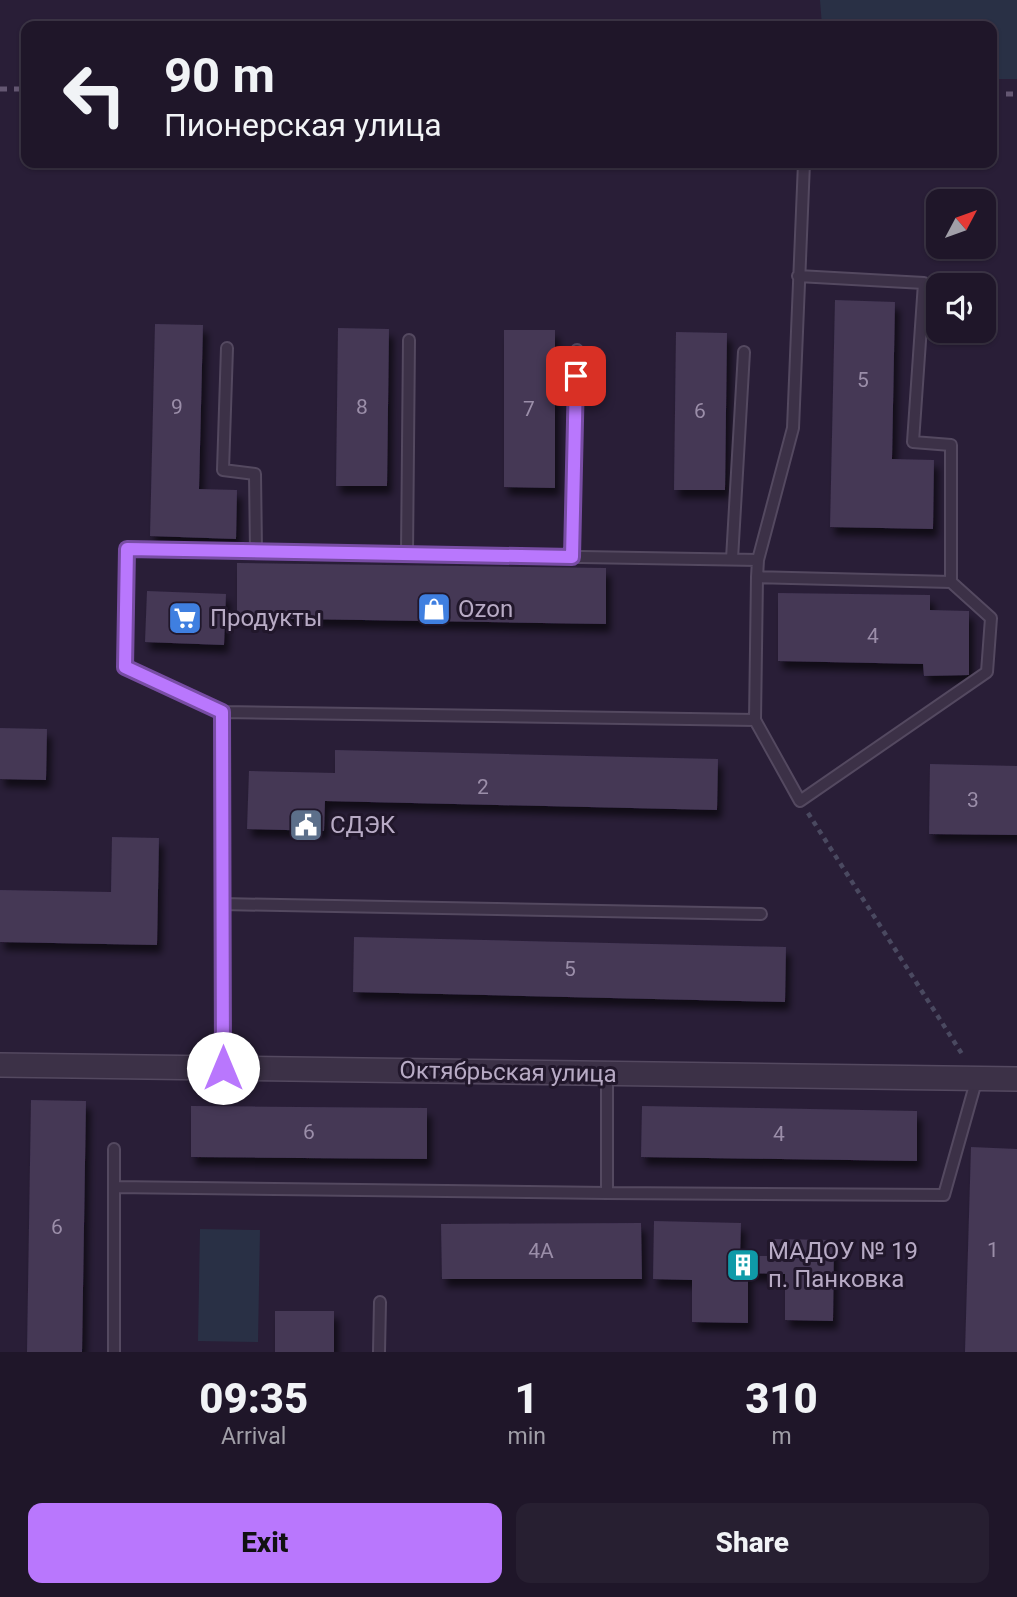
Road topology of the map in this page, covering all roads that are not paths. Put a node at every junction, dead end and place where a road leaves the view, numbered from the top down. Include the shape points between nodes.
1 (804, 168) edge
2 (798, 276) junction
3 (409, 340) dead end
4 (227, 348) dead end
5 (577, 350) dead end
6 (744, 352) dead end
7 (256, 551) junction
8 (407, 554) junction
9 (572, 557) junction
10 (732, 559) junction
11 (758, 560) junction
12 (757, 577) junction
13 (951, 582) junction
14 (222, 712) junction
15 (755, 720) junction
16 (222, 904) junction
17 (761, 914) dead end
18 (0, 1065) edge
19 (223, 1068) junction
20 (607, 1074) junction
21 (977, 1078) junction
22 (1017, 1079) edge
23 (114, 1150) dead end
24 (114, 1187) junction
25 (607, 1193) junction
26 (380, 1303) dead end
27 (114, 1352) edge
28 (379, 1352) edge

1 - 2 lane
2 - 11 lane via 793,428
2 - 13 lane via 924,283 913,442 951,445
3 - 8 lane
4 - 7 lane via 223,470 255,474
5 - 9 lane
6 - 10 lane
7 - 8 lane
7 - 14 lane via 127,549 125,667
8 - 9 lane
9 - 10 lane
10 - 11 lane
11 - 12 lane
12 - 13 lane
12 - 15 lane
13 - 15 lane via 991,618 987,672 800,801
14 - 15 lane
14 - 16 lane
16 - 17 lane
16 - 19 lane
18 - 19 street, Октябрьская улица
19 - 20 street, Октябрьская улица
20 - 21 street, Октябрьская улица
20 - 25 lane
21 - 22 street, Октябрьская улица
21 - 25 lane via 944,1195
23 - 24 lane
24 - 25 lane
24 - 27 lane
26 - 28 lane

